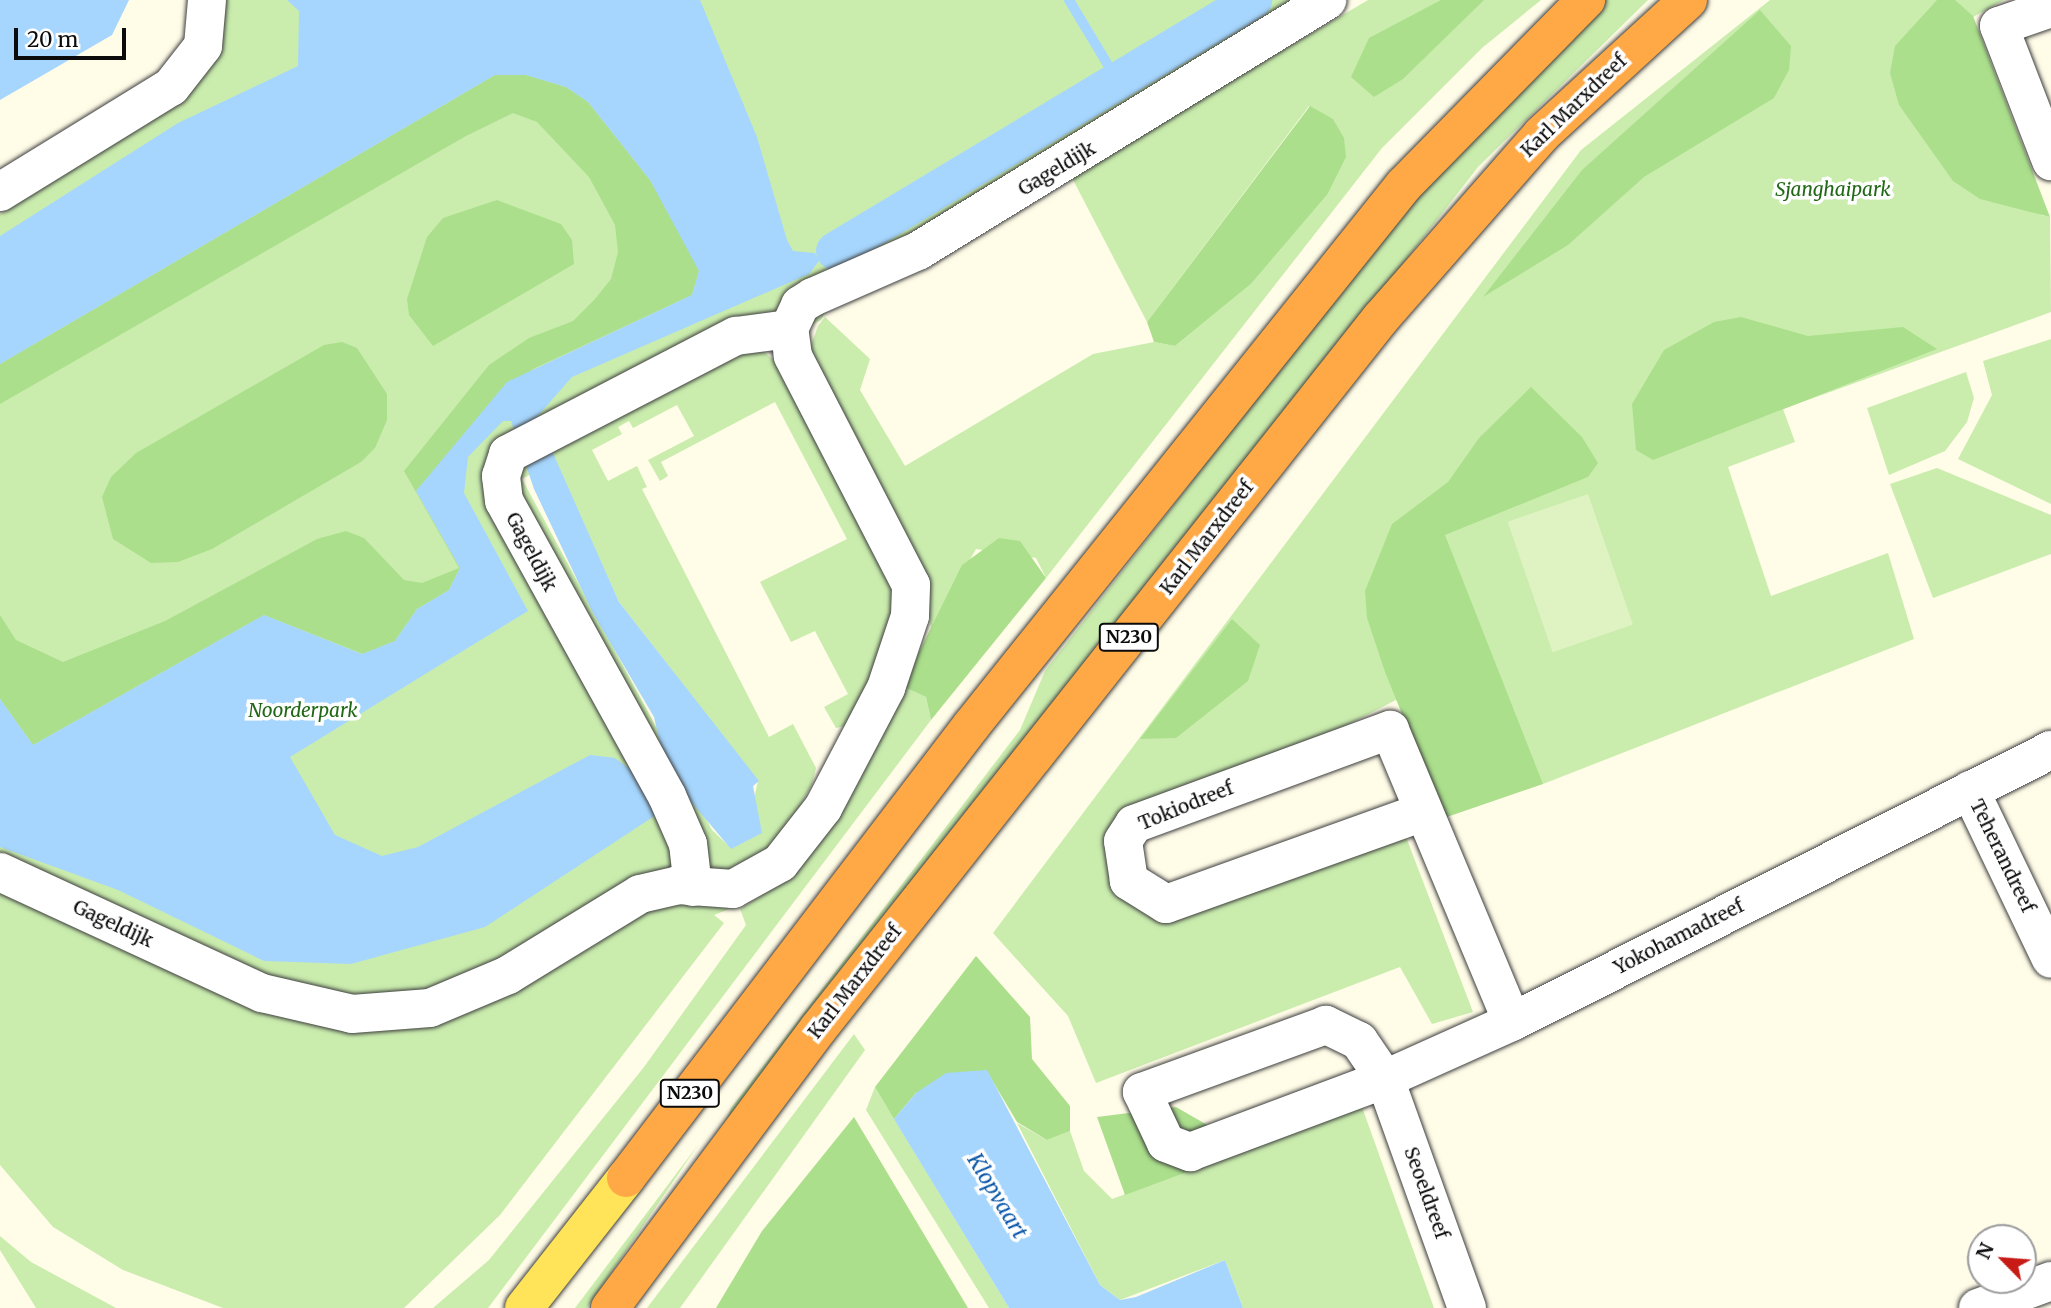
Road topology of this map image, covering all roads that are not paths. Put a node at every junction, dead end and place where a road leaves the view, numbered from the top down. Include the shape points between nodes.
1 (207, 0) edge
2 (1327, 0) edge
3 (1586, 0) edge
4 (1688, 0) edge
5 (2051, 8) edge
6 (2051, 161) edge
7 (0, 192) edge
8 (789, 329) junction
9 (2051, 750) edge
10 (1970, 790) junction
11 (1423, 812) junction
12 (0, 872) edge
13 (693, 887) junction
14 (2051, 959) edge
15 (1512, 1022) junction
16 (1385, 1079) junction
17 (626, 1178) joint
18 (2051, 1281) edge
19 (524, 1308) edge
20 (610, 1308) edge
21 (1467, 1308) edge
22 (1978, 1308) edge

1 - 7 street via 202,46 171,87
2 - 8 street, Gageldijk via 918,251 813,297 800,305
3 - 17 highway, N230 via 1526,54 1395,195 971,726
4 - 20 highway, Karl Marxdreef / N230 via 1542,134 1381,318 827,1018
5 - 6 street via 1999,26
8 - 13 street, Gageldijk via 793,356 911,585 910,616 886,688 829,797 780,863 733,889
8 - 13 street, Gageldijk via 736,336 546,429 508,454 501,476 504,501 688,844
9 - 10 street, Yokohamadreef
10 - 14 street, Teherandreef
10 - 15 street, Yokohamadreef
11 - 11 street, Tokiodreef via 1390,730 1134,824 1123,841 1129,881 1166,904
11 - 15 street, Tokiodreef
12 - 13 street, Gageldijk via 262,993 352,1014 430,1008 508,975 640,894
15 - 16 street, Yokohamadreef
16 - 16 street, Yokohamadreef via 1190,1152 1166,1143 1142,1092 1326,1025 1359,1041
16 - 21 street, Seoeldreef
17 - 19 main road, N230
18 - 22 street

